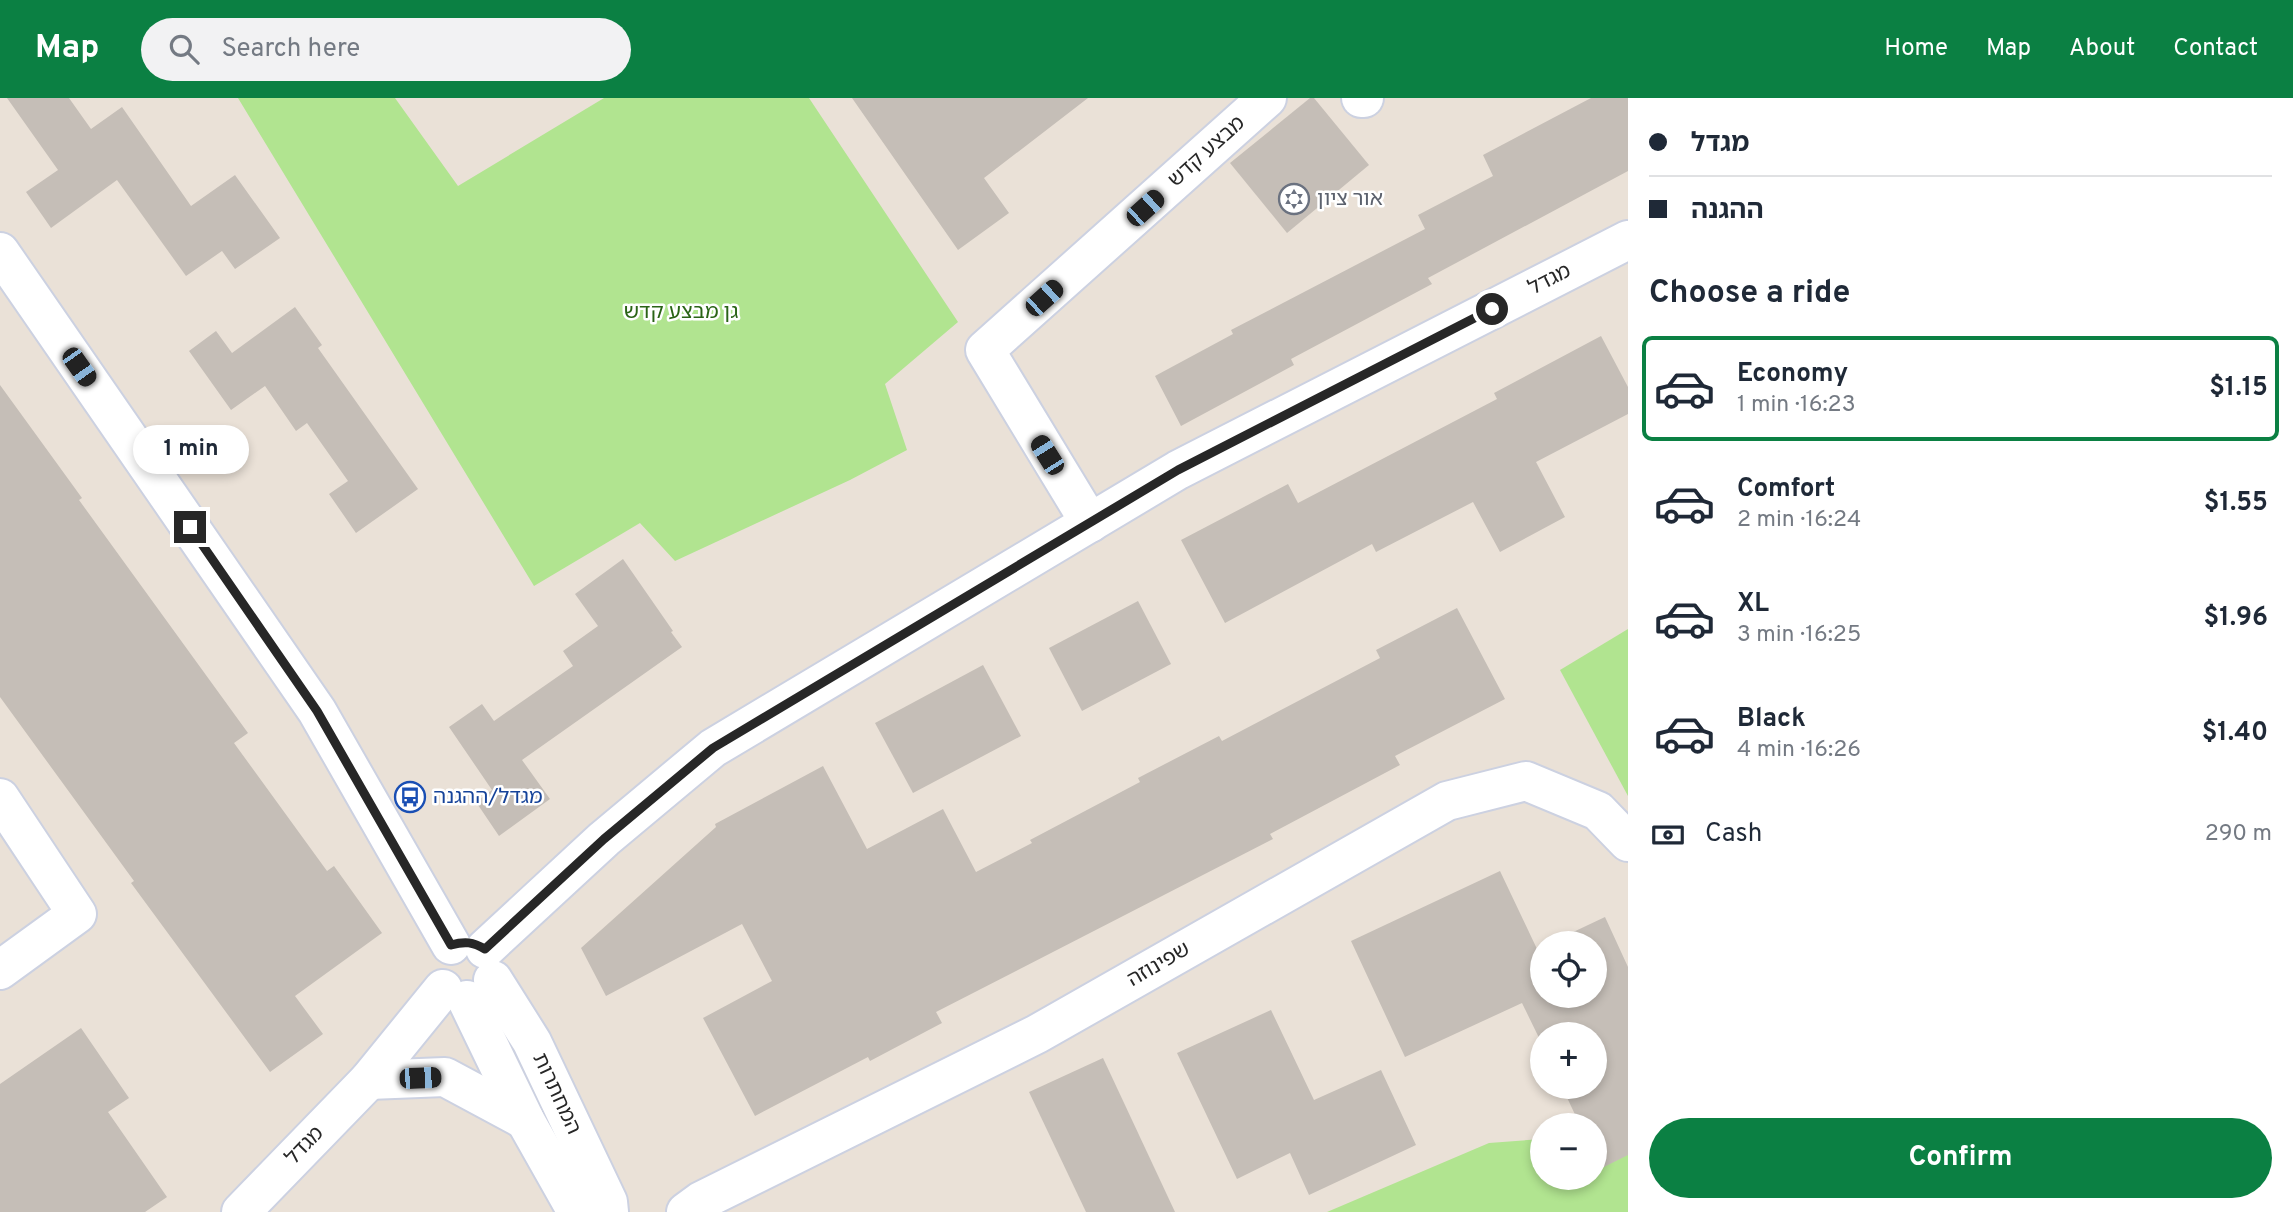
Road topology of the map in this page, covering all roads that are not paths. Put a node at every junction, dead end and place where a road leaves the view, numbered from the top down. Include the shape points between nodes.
1 (1267, 98) edge
2 (1628, 240) edge
3 (0, 252) edge
4 (1090, 523) junction
5 (0, 798) edge
6 (1628, 842) edge
7 (0, 970) edge
8 (468, 973) junction
9 (369, 1080) junction
10 (525, 1120) junction
11 (241, 1212) edge
12 (577, 1212) edge
13 (609, 1212) edge
14 (686, 1212) edge

1 - 4 street, מבצע קדש via 985,350
2 - 4 street, מגדל via 1178,470
3 - 8 street via 317,711
4 - 8 street, מגדל via 713,748 604,839
5 - 7 street via 77,914
6 - 14 street, שפינוזה via 1598,811 1526,781 1447,802 1038,1034
8 - 9 street, מגדל
8 - 10 street, המחתרות
8 - 13 street, המחתרות via 532,1042
9 - 10 street via 445,1077
9 - 11 street, מגדל
10 - 12 street, המחתרות

